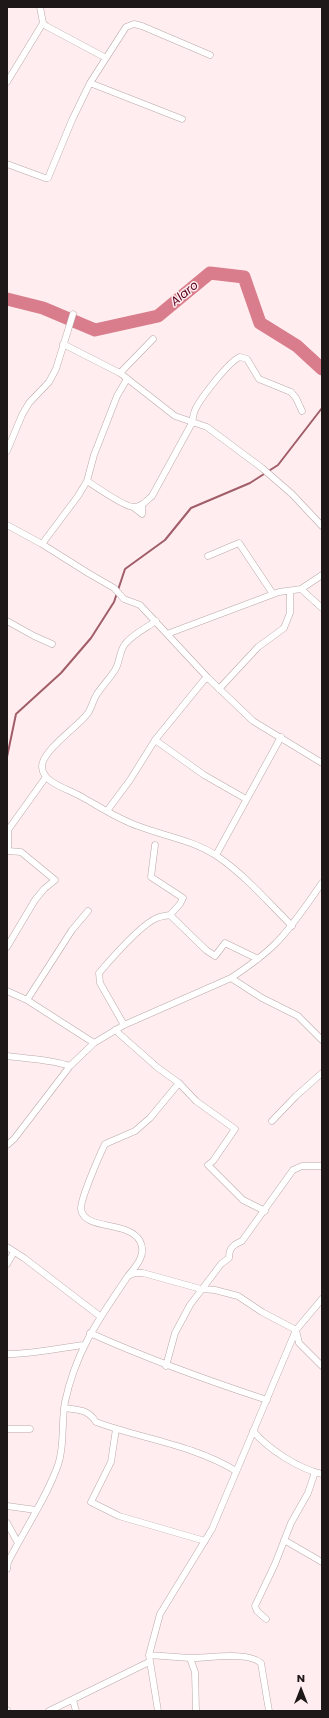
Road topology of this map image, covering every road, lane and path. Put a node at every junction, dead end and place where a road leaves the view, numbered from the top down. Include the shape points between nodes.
1 (40, 7) edge
2 (43, 23) junction
3 (210, 55) dead end
4 (106, 58) junction
5 (7, 82) edge
6 (90, 83) junction
7 (182, 120) dead end
8 (7, 164) edge
9 (73, 314) dead end
10 (153, 339) dead end
11 (63, 344) junction
12 (120, 373) junction
13 (127, 379) junction
14 (302, 411) dead end
15 (192, 423) junction
16 (7, 451) edge
17 (87, 481) junction
18 (7, 525) edge
19 (322, 526) edge
20 (42, 544) junction
21 (208, 556) dead end
22 (322, 576) edge
23 (301, 589) junction
24 (290, 591) junction
25 (273, 594) junction
26 (322, 608) edge
27 (7, 621) edge
28 (156, 621) junction
29 (167, 634) junction
30 (52, 644) dead end
31 (208, 678) junction
32 (219, 689) junction
33 (281, 737) junction
34 (155, 740) junction
35 (322, 763) edge
36 (46, 778) junction
37 (246, 799) junction
38 (107, 811) junction
39 (155, 845) dead end
40 (216, 855) junction
41 (322, 883) edge
42 (88, 911) dead end
43 (170, 915) junction
44 (292, 926) junction
45 (7, 947) edge
46 (258, 959) junction
47 (231, 978) junction
48 (7, 992) edge
49 (27, 1000) junction
50 (124, 1025) junction
51 (115, 1030) junction
52 (322, 1040) edge
53 (94, 1043) junction
54 (7, 1056) edge
55 (70, 1066) junction
56 (322, 1073) edge
57 (179, 1083) junction
58 (272, 1121) dead end
59 (7, 1145) edge
60 (322, 1166) edge
61 (265, 1211) junction
62 (7, 1247) edge
63 (14, 1252) junction
64 (7, 1264) edge
65 (138, 1264) junction
66 (143, 1273) junction
67 (128, 1276) junction
68 (201, 1289) junction
69 (322, 1299) edge
70 (101, 1317) junction
71 (296, 1330) junction
72 (90, 1333) junction
73 (84, 1345) junction
74 (7, 1354) edge
75 (166, 1366) junction
76 (322, 1366) edge
77 (267, 1400) junction
78 (64, 1408) junction
79 (7, 1429) edge
80 (30, 1429) dead end
81 (116, 1429) junction
82 (253, 1431) junction
83 (236, 1471) junction
84 (319, 1473) edge
85 (7, 1506) edge
86 (36, 1510) junction
87 (7, 1523) edge
88 (284, 1540) junction
89 (205, 1541) junction
90 (18, 1543) junction
91 (322, 1562) edge
92 (7, 1569) edge
93 (266, 1619) dead end
94 (149, 1655) junction
95 (190, 1658) junction
96 (149, 1662) junction
97 (73, 1700) junction
98 (49, 1711) edge
99 (76, 1711) edge
100 (158, 1711) edge
101 (196, 1711) edge
102 (269, 1711) edge

1 - 2 street
2 - 4 street via 61,36
2 - 5 street
3 - 4 street via 134,24 121,32
4 - 6 street
6 - 7 street
6 - 8 street via 48,178
9 - 11 street
10 - 12 street
11 - 12 street
11 - 16 street via 56,369 49,382 26,409
12 - 13 street
13 - 15 street via 175,416
13 - 17 street via 117,396 94,455
14 - 15 street via 291,392 259,379 247,359 240,357 235,359 195,410
15 - 17 street via 152,496 142,505 133,507
15 - 19 street via 207,427 262,468 292,494
17 - 20 street
18 - 20 street
20 - 28 street via 114,588 124,599 140,604
21 - 25 street via 239,543
22 - 23 street
23 - 24 street
23 - 26 street
24 - 25 street
24 - 32 street via 290,613 284,628 258,647
25 - 29 street
27 - 30 street
28 - 29 street
28 - 36 street via 132,637 122,649 116,668 97,694 88,713 43,762
29 - 31 street
31 - 32 street
31 - 34 street
32 - 33 street via 253,721
33 - 35 street
33 - 37 street
34 - 37 street via 204,775
34 - 38 street
36 - 38 street
36 - 45 street via 8,830 8,851 21,852 55,880 35,900
37 - 40 street
38 - 40 street via 137,826 188,841
39 - 43 street via 151,877 183,898
40 - 44 street via 236,870
41 - 44 street
42 - 49 street via 72,930
43 - 46 street via 215,956 225,943
43 - 50 street via 151,921 98,973 100,983
44 - 46 street
46 - 47 street
47 - 50 street
47 - 52 street via 262,998 298,1016
48 - 49 street
49 - 53 street
50 - 51 street
51 - 53 street
51 - 57 street
53 - 55 street
54 - 55 street via 61,1062
55 - 59 street
56 - 58 street
57 - 61 street via 196,1101 235,1129 208,1165 243,1200
57 - 65 street via 145,1123 135,1131 105,1144 81,1209 89,1220 129,1230 135,1234 142,1246
60 - 61 street via 302,1166 293,1170
61 - 68 street via 242,1241 233,1245 229,1258
62 - 63 street
63 - 64 street
63 - 70 street
65 - 66 street
65 - 67 street
66 - 67 street
66 - 68 street
67 - 70 street
68 - 71 street via 238,1296
68 - 75 street via 175,1333
69 - 71 street
70 - 72 street
71 - 76 street via 299,1343
71 - 77 street
72 - 73 street
72 - 75 street
73 - 74 street via 42,1352
73 - 78 street via 76,1362
75 - 77 street
77 - 82 street
78 - 81 street via 82,1410 91,1414 96,1422
78 - 86 street via 64,1432 58,1464
79 - 80 street
81 - 83 street via 183,1449 222,1463
81 - 89 street via 111,1462 92,1502 119,1516
82 - 83 street
82 - 84 street via 261,1441 284,1457
83 - 89 street
84 - 88 street
85 - 86 street
86 - 90 street
87 - 90 street
88 - 91 street
88 - 93 street via 255,1606
89 - 94 street via 160,1614
90 - 92 street
94 - 95 street
94 - 96 street
95 - 101 street via 196,1672
95 - 102 street via 256,1659 261,1663
96 - 97 street
96 - 100 street
97 - 98 street
97 - 99 street

